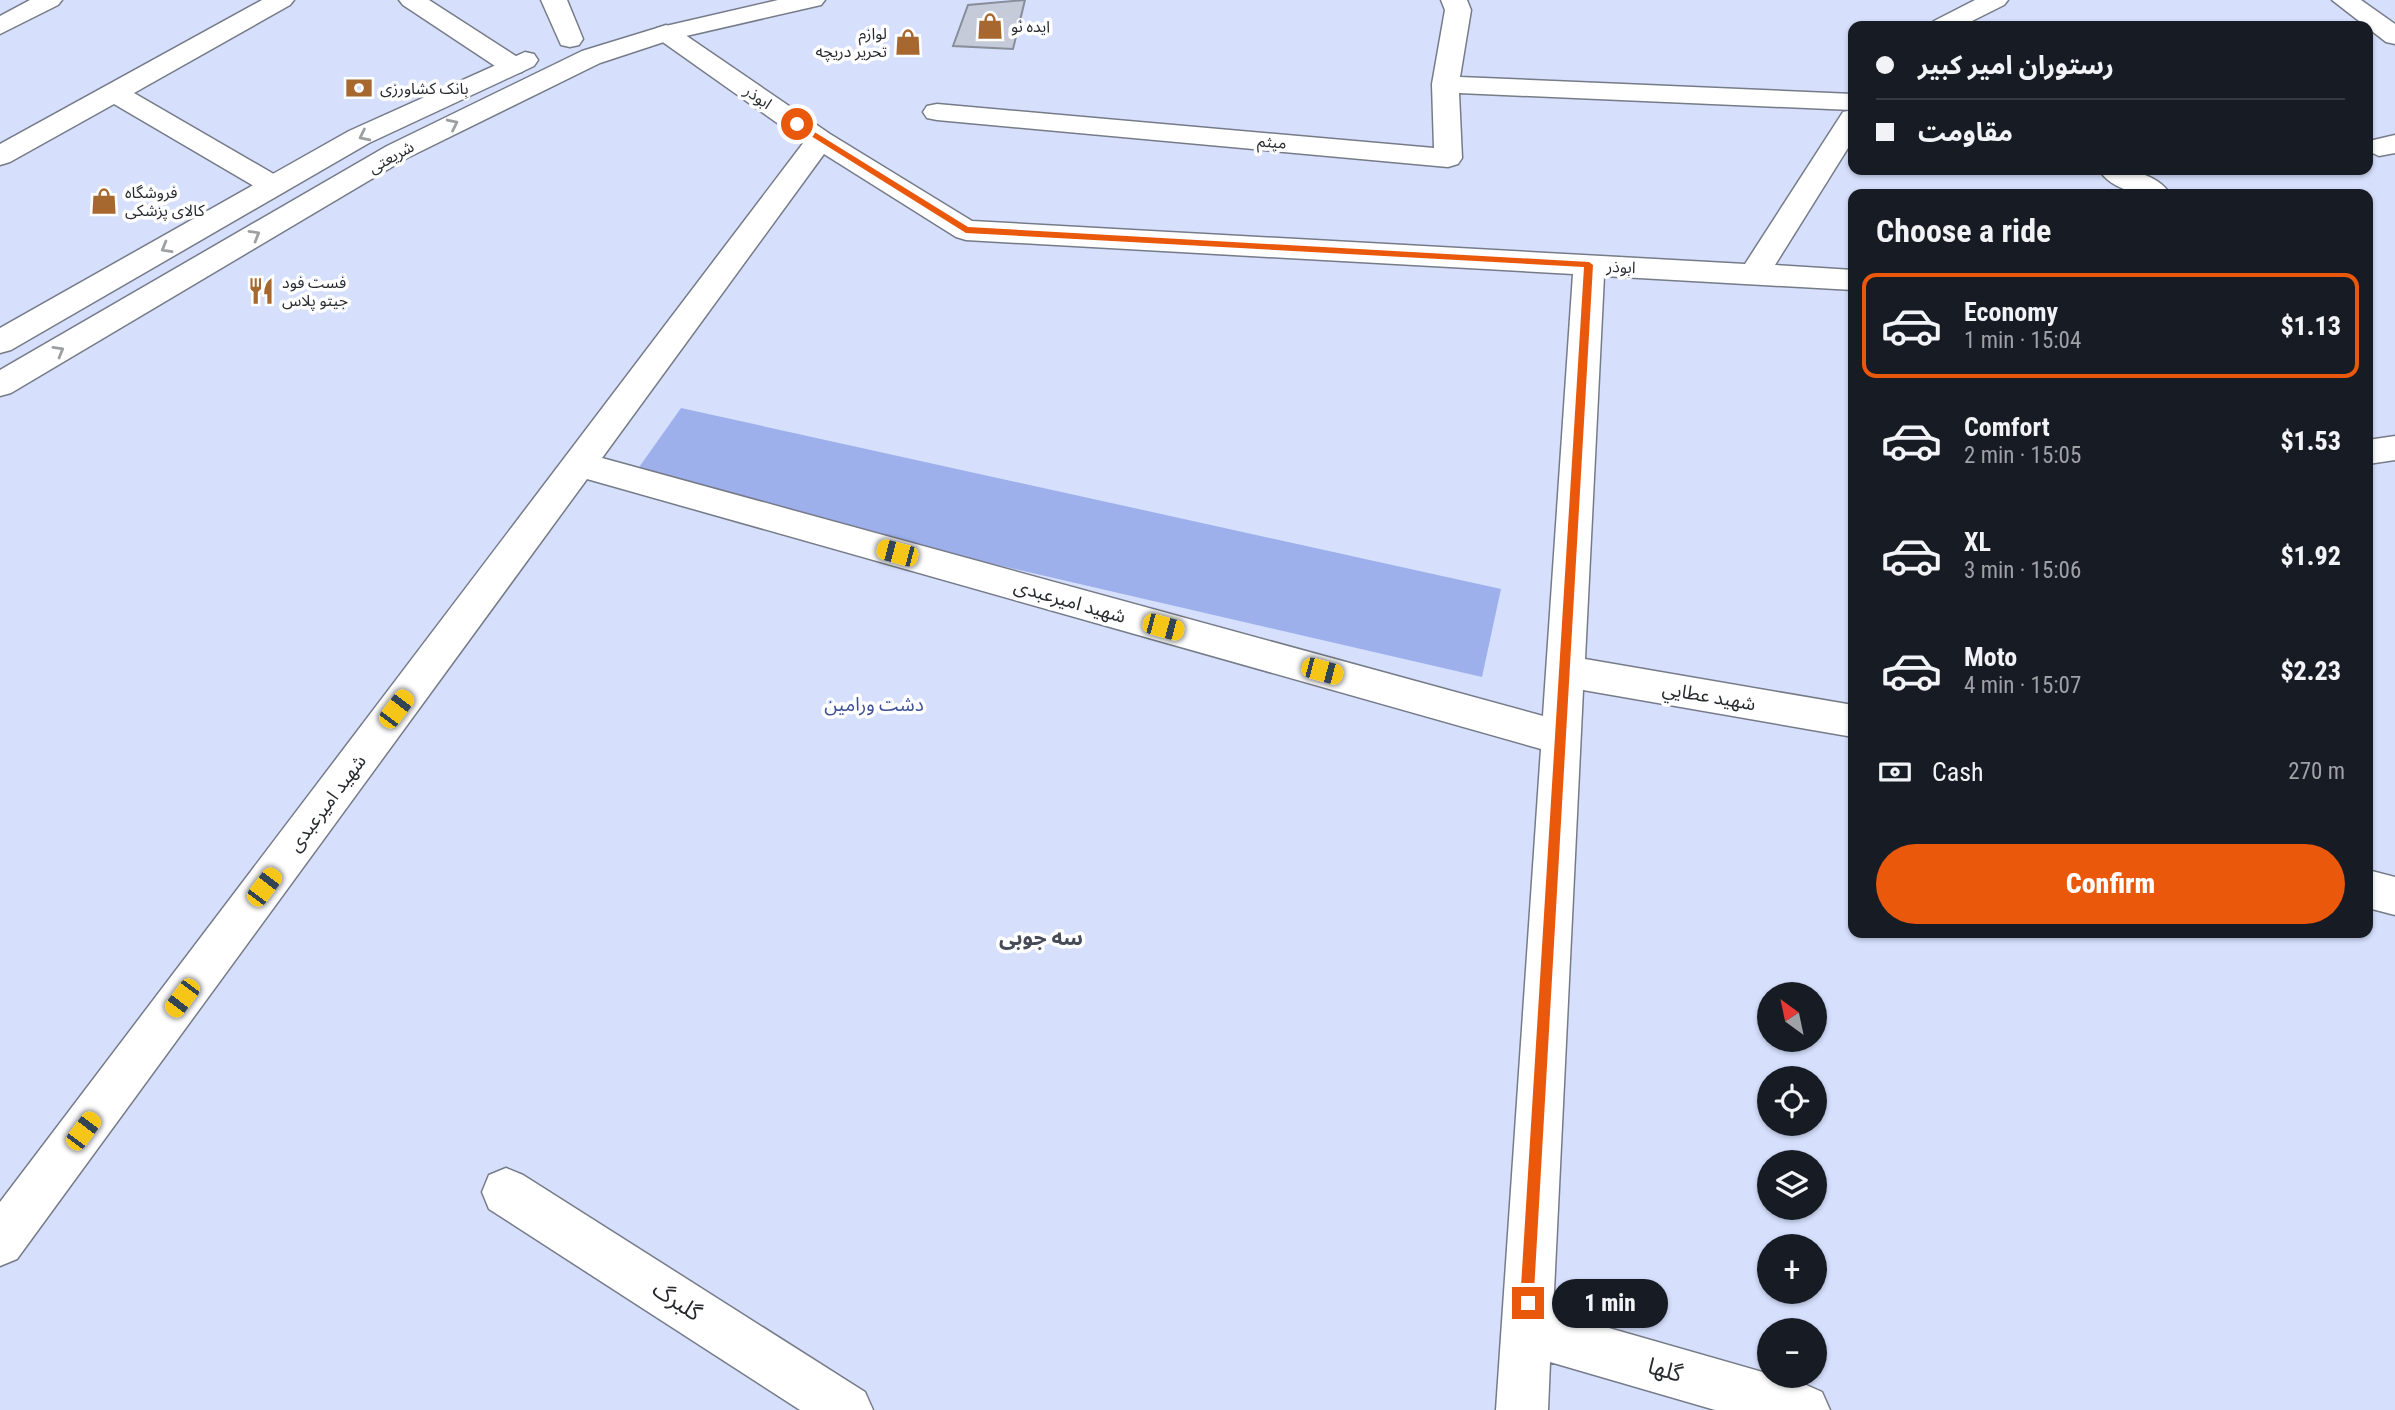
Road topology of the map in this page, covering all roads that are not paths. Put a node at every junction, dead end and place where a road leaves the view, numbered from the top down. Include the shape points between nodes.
1 (49, 0) edge
2 (281, 0) edge
3 (412, 0) edge
4 (554, 0) edge
5 (724, 0) edge
6 (812, 0) edge
7 (1454, 0) edge
8 (1995, 0) edge
9 (2345, 0) edge
10 (1953, 21) edge
11 (0, 26) edge
12 (666, 33) junction
13 (2395, 36) edge
14 (570, 39) junction
15 (513, 66) junction
16 (1446, 84) junction
17 (115, 93) junction
18 (1848, 102) edge
19 (937, 111) dead end
20 (1848, 126) edge
21 (820, 140) junction
22 (0, 156) edge
23 (2122, 175) edge
24 (274, 186) junction
25 (2147, 189) edge
26 (1589, 265) junction
27 (1754, 274) junction
28 (1848, 279) edge
29 (0, 342) edge
30 (0, 385) edge
31 (2395, 448) edge
32 (2373, 451) edge
33 (578, 464) junction
34 (1566, 671) junction
35 (1848, 720) edge
36 (1561, 738) junction
37 (2373, 890) edge
38 (2395, 896) edge
39 (506, 1192) dead end
40 (0, 1242) edge
41 (1526, 1330) junction
42 (847, 1410) edge
43 (1522, 1410) edge
44 (1804, 1410) edge

1 - 11 street
2 - 17 street
3 - 15 street
4 - 14 street
5 - 14 street, شریعتی
6 - 12 street, شریعتی
7 - 16 street, میثم via 1458,10
8 - 10 street
9 - 13 street
12 - 21 street, ابوذر
30 -> 12 street, شریعتی via 397,152 591,57
14 - 15 street, شریعتی
15 -> 24 street, شریعتی via 359,137
16 - 18 street
16 - 19 street, میثم via 1448,158
17 - 22 street
17 - 24 street
20 - 27 street
21 - 26 street, ابوذر via 966,230
21 - 33 street, شهید امیرعبدی
23 - 25 street
24 -> 29 street, شریعتی
26 - 27 street, ابوذر
26 - 34 street
27 - 28 street, ابوذر
31 - 32 street
33 - 36 street, شهید امیرعبدی
33 - 40 street, شهید امیرعبدی
34 - 35 street, شهيد عطايي
34 - 36 street
36 - 41 street
37 - 38 street
39 - 42 street, گلبرگ
41 - 43 street
41 - 44 street, گلها

